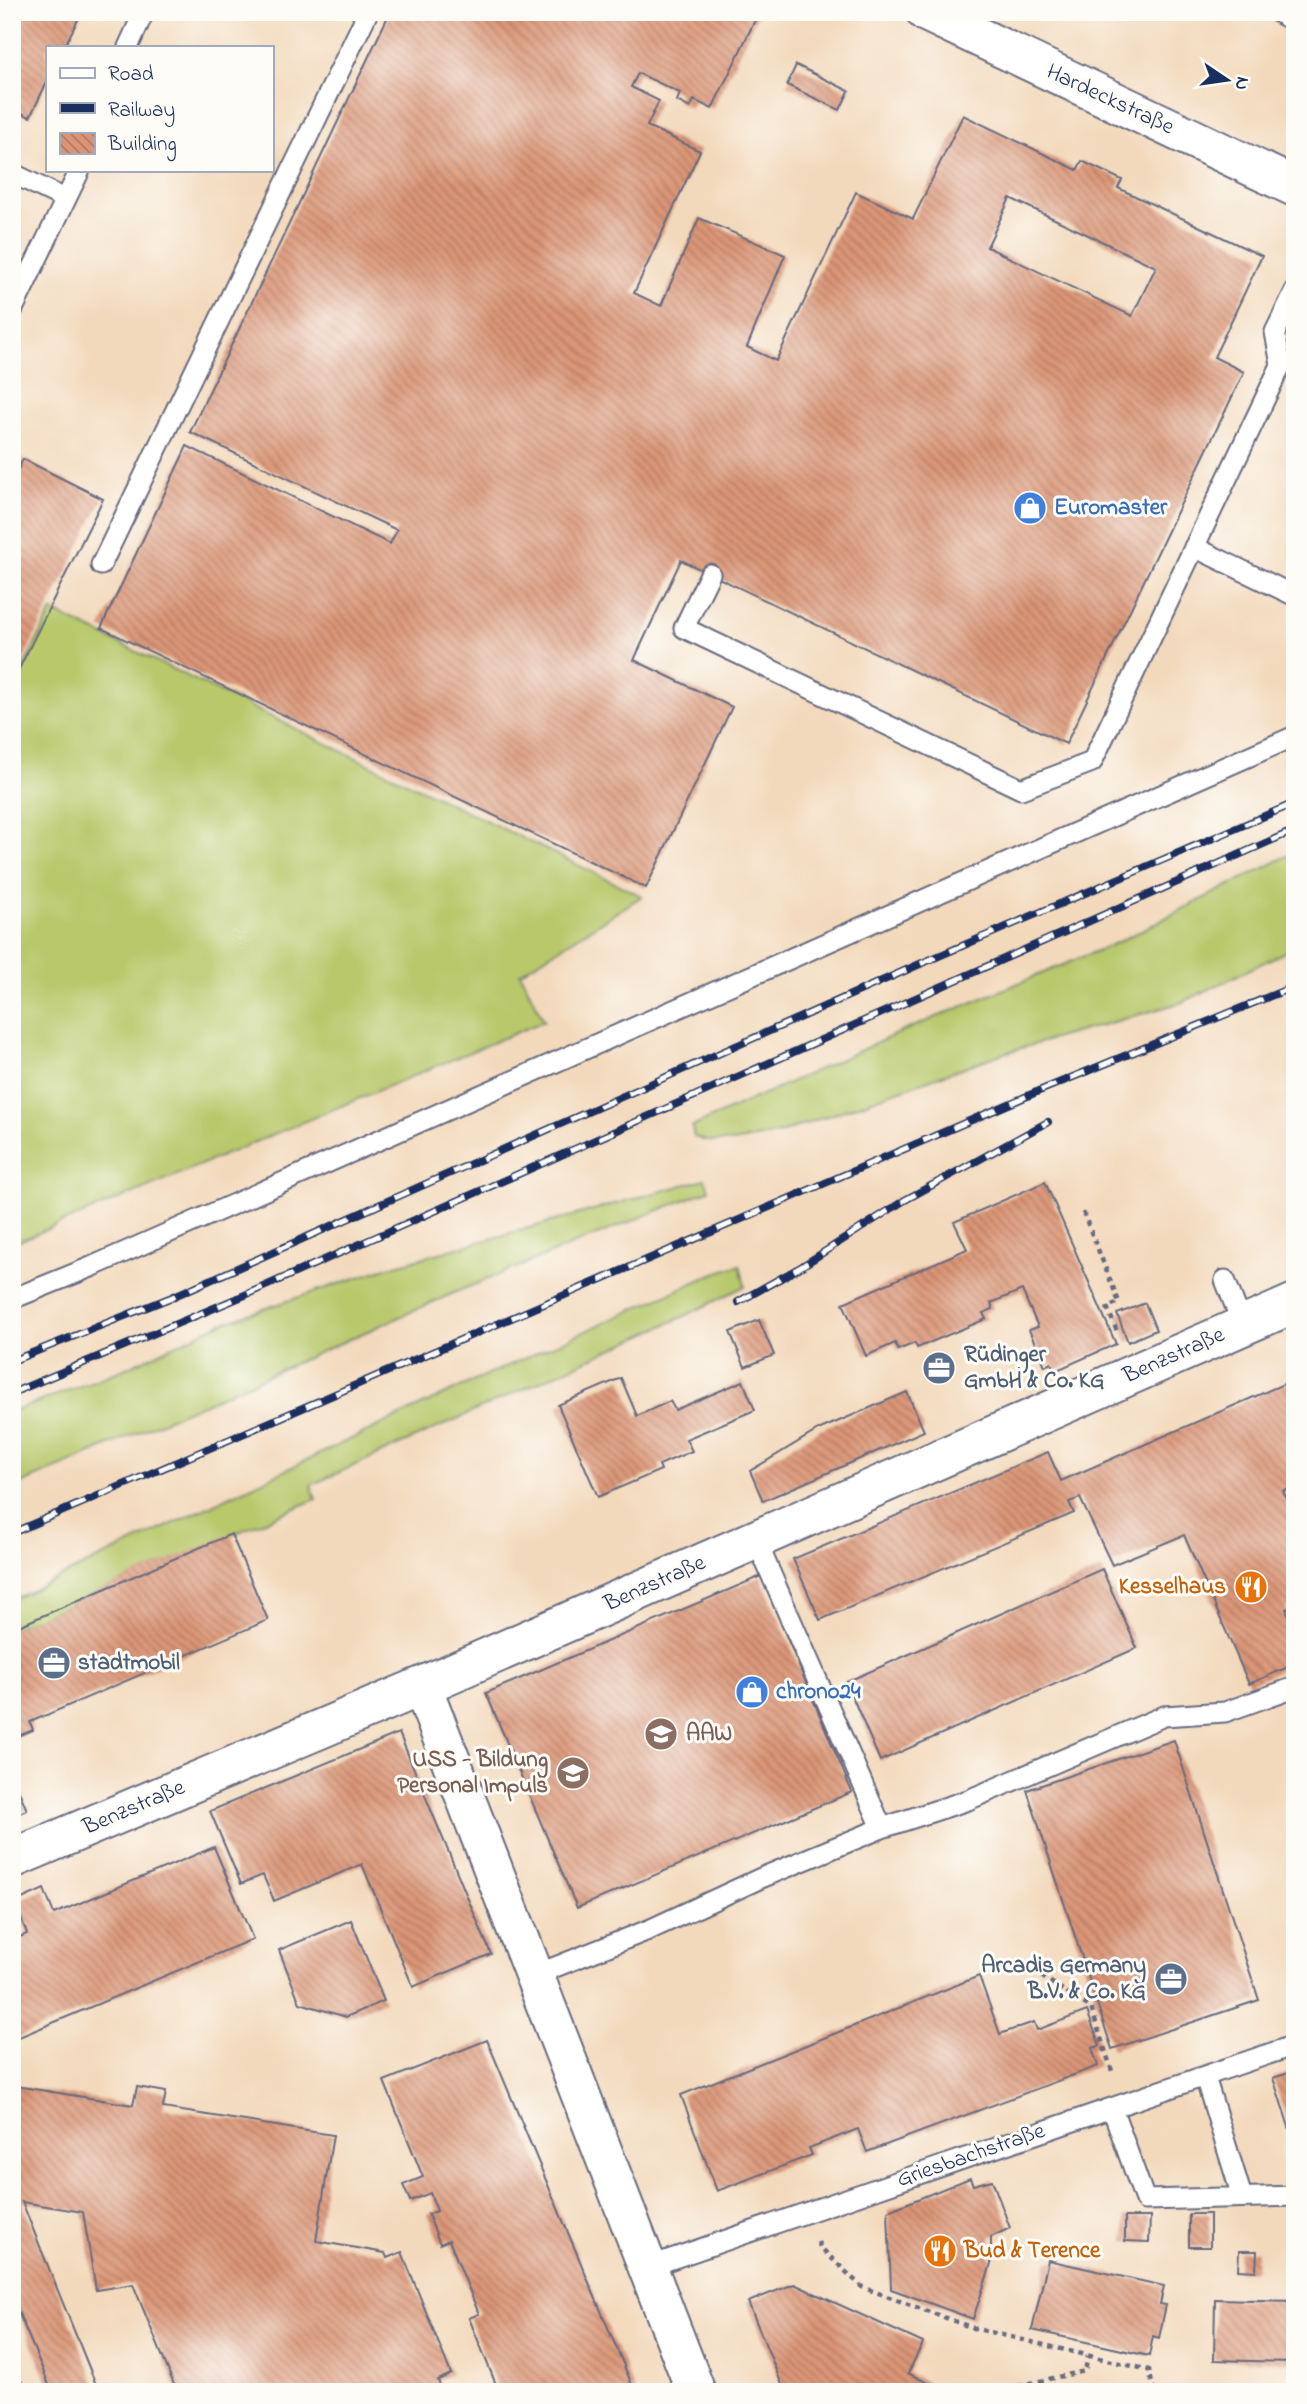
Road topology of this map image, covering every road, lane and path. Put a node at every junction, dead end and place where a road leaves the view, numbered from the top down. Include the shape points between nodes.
1 (144, 12) edge
2 (368, 12) edge
3 (926, 12) edge
4 (1277, 12) edge
5 (1295, 22) edge
6 (128, 46) edge
7 (79, 172) edge
8 (12, 173) edge
9 (1295, 187) edge
10 (65, 199) junction
11 (1295, 291) edge
12 (12, 311) edge
13 (1195, 547) junction
14 (101, 565) dead end
15 (710, 574) dead end
16 (1291, 594) dead end
17 (1295, 736) edge
18 (1083, 1212) dead end
19 (1225, 1280) dead end
20 (12, 1298) edge
21 (1295, 1303) edge
22 (1244, 1326) junction
23 (1133, 1374) junction
24 (756, 1540) junction
25 (422, 1686) junction
26 (1295, 1687) edge
27 (882, 1828) junction
28 (12, 1859) edge
29 (1033, 1971) dead end
30 (535, 1975) junction
31 (1295, 2045) edge
32 (1205, 2077) junction
33 (1118, 2106) junction
34 (1295, 2196) edge
35 (1242, 2197) junction
36 (808, 2211) junction
37 (648, 2267) junction
38 (1088, 2356) junction
39 (12, 2363) edge
40 (25, 2392) edge
41 (696, 2392) edge
42 (990, 2392) edge
43 (1154, 2392) edge

1 - 6 lane
2 - 14 lane
3 - 9 street, Hardeckstraße
4 - 5 lane
7 - 10 lane
8 - 10 lane
10 - 12 lane
11 - 13 lane via 1275,332 1281,365
13 - 15 lane via 1093,762 1021,789 684,628
13 - 16 lane
17 - 20 lane
18 - 23 path via 1119,1302 1107,1307
19 - 22 lane
21 - 22 street, Benzstraße
22 - 23 street, Benzstraße
23 - 24 street, Benzstraße
24 - 25 street, Benzstraße
24 - 27 lane
25 - 28 street, Benzstraße
25 - 30 street
26 - 27 lane via 1225,1712 1164,1716 968,1800
27 - 30 lane
29 - 33 path via 1091,2008
30 - 37 street
31 - 32 lane, Griesbachstraße
32 - 33 lane, Griesbachstraße
32 - 35 lane
33 - 35 lane via 1145,2200
33 - 36 lane, Griesbachstraße
34 - 35 lane
36 - 37 lane, Griesbachstraße
36 - 38 path via 820,2248 862,2287 974,2328
37 - 41 street
38 - 42 path via 1085,2371
38 - 43 path via 1149,2370
39 - 40 path

